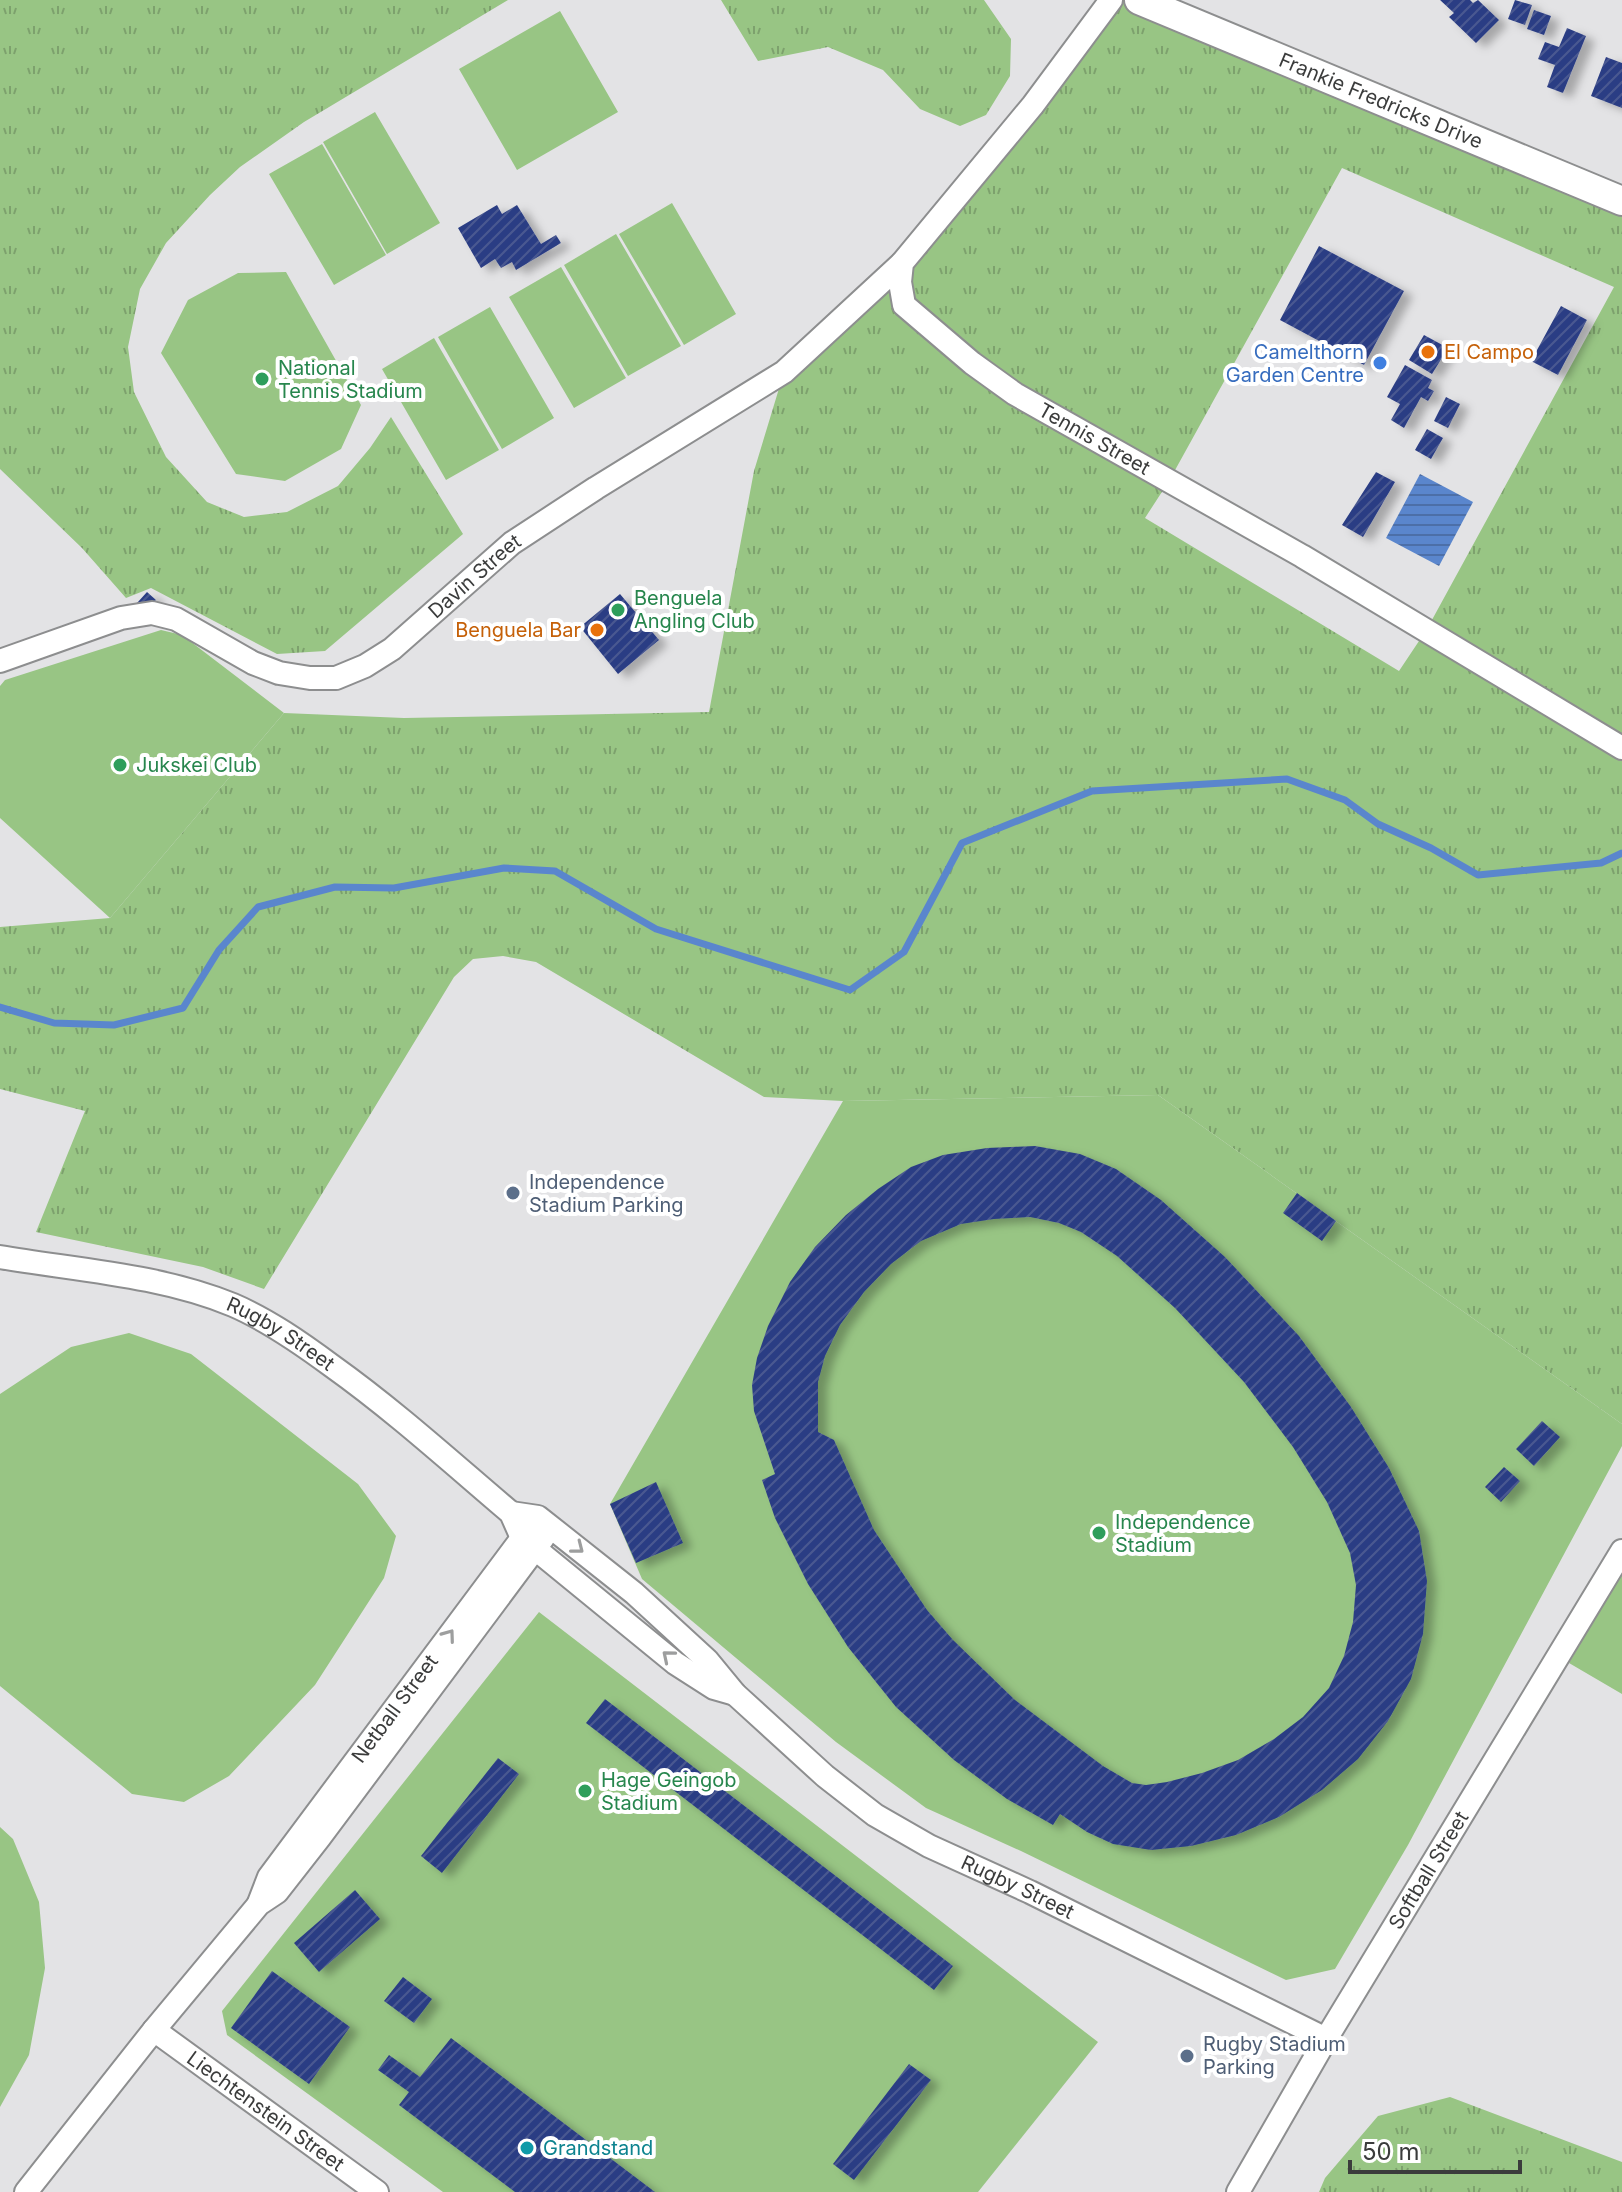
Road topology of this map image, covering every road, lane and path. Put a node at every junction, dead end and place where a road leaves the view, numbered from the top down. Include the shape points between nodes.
1 (1111, 0) edge
2 (1139, 0) edge
3 (1622, 201) edge
4 (902, 263) junction
5 (0, 661) edge
6 (1622, 748) edge
7 (0, 1257) edge
8 (511, 1513) junction
9 (545, 1522) junction
10 (528, 1544) junction
11 (1622, 1551) edge
12 (735, 1694) junction
13 (154, 2030) junction
14 (1326, 2039) junction
15 (26, 2192) edge
16 (377, 2192) edge
17 (1238, 2192) edge

1 - 4 street via 1033,105
2 - 3 street, Frankie Fredricks Drive
4 - 5 street, Davin Street via 784,372 512,543 392,649 365,666 336,678 279,673 176,619 152,613 121,618
4 - 6 street, Tennis Street via 904,305 1015,394 1352,585
7 - 8 street, Rugby Street via 182,1288 234,1305 302,1344 377,1399
8 - 9 street
8 - 10 street, Rugby Street
9 - 10 street, Netball Street
9 -> 12 street, Rugby Street via 645,1603 707,1660
12 -> 10 street, Rugby Street via 714,1688 675,1663
10 - 13 street, Netball Street via 269,1877 259,1904
11 - 14 street, Softball Street
12 - 14 street, Rugby Street via 875,1815
13 - 15 street, Netball Street
13 - 16 street, Liechtenstein Street
14 - 17 street, Softball Street

